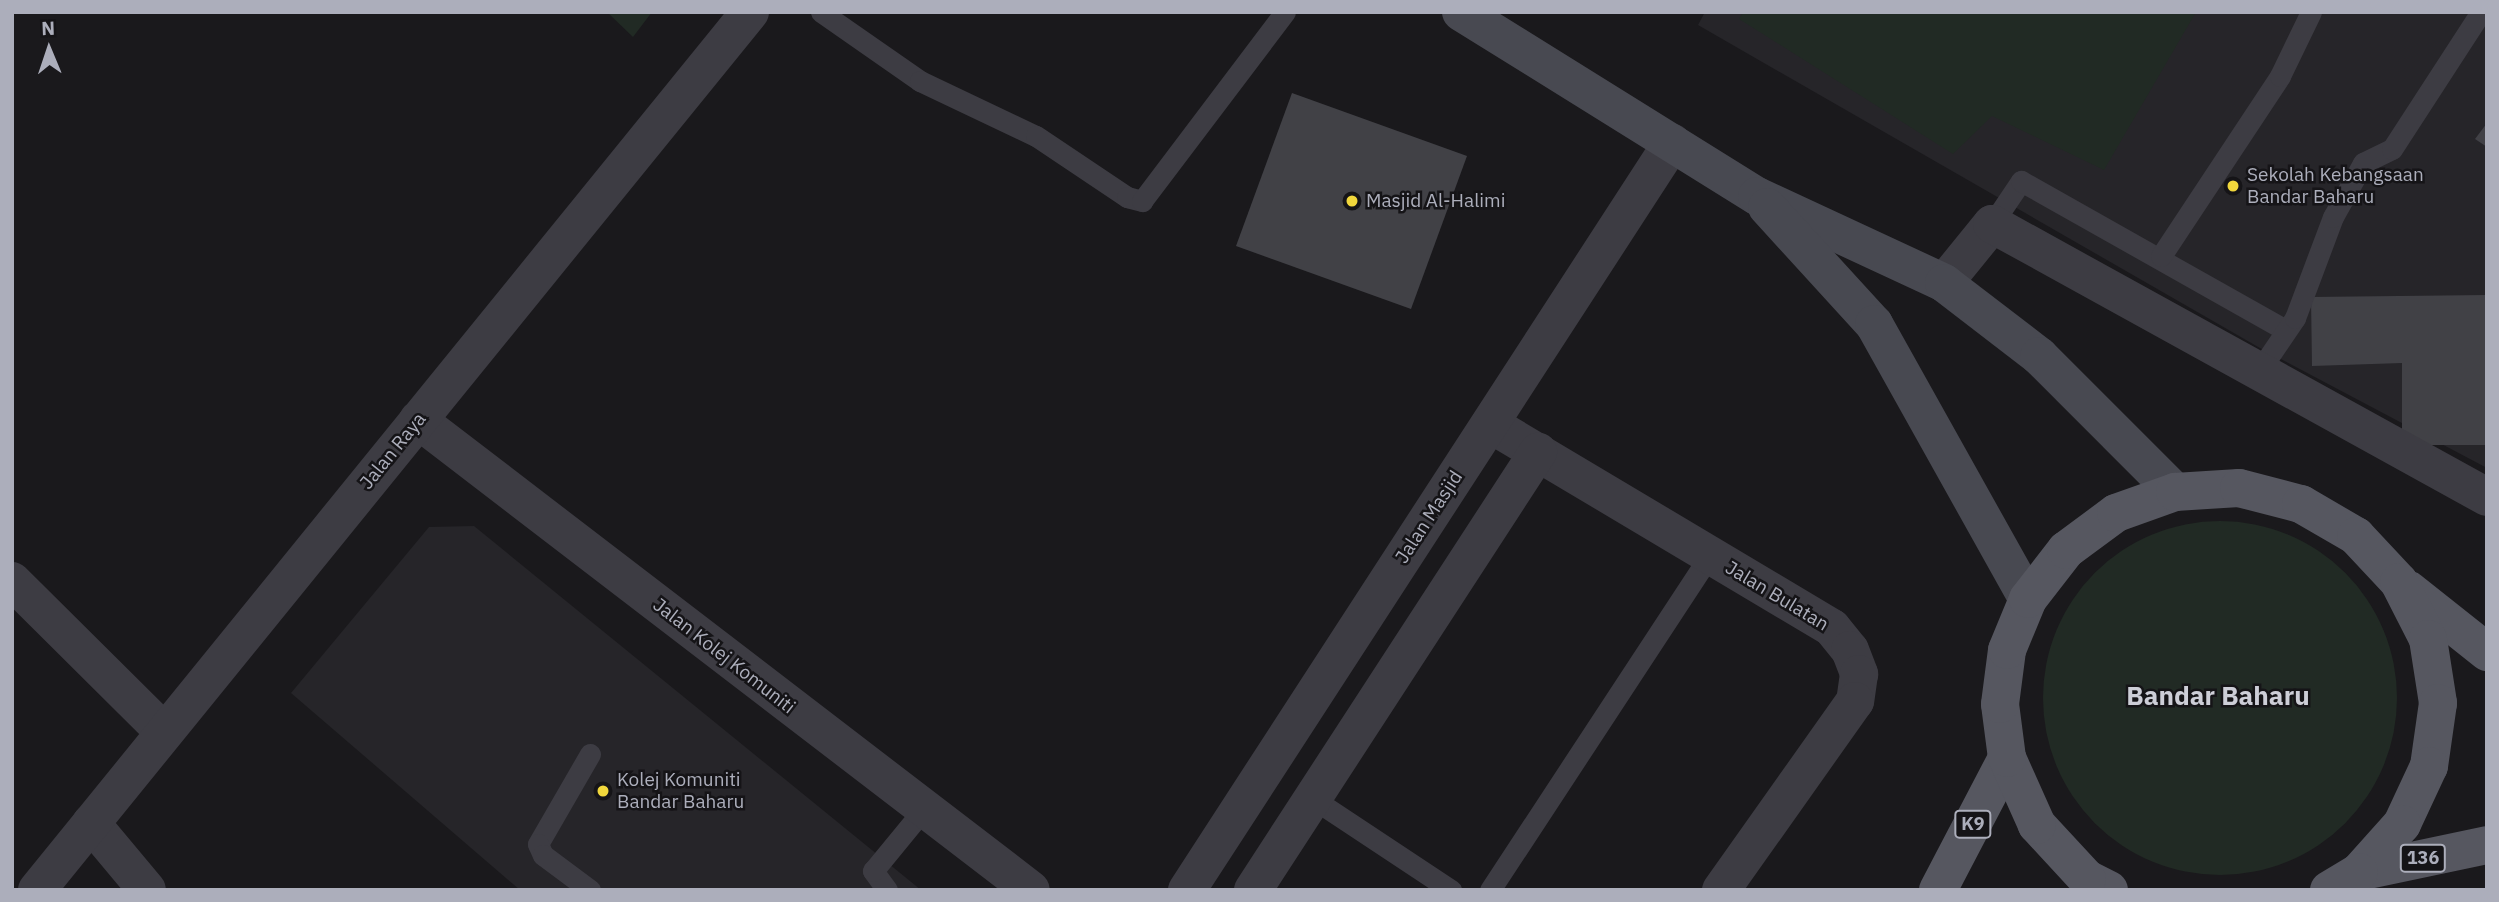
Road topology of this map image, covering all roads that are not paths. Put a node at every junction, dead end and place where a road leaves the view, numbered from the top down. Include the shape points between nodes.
1 (750, 12) edge
2 (821, 12) edge
3 (1285, 12) edge
4 (1461, 12) edge
5 (2311, 12) edge
6 (2481, 12) edge
7 (1672, 143) junction
8 (1757, 195) junction
9 (1992, 224) junction
10 (2161, 256) junction
11 (1944, 283) junction
12 (2285, 330) junction
13 (2259, 371) junction
14 (418, 421) junction
15 (1490, 424) junction
16 (1538, 453) junction
17 (2175, 492) junction
18 (2487, 497) edge
19 (1710, 555) junction
20 (12, 581) edge
21 (2399, 582) junction
22 (2028, 599) junction
23 (2487, 652) edge
24 (164, 732) junction
25 (590, 754) dead end
26 (2007, 758) junction
27 (1312, 798) junction
28 (923, 809) junction
29 (91, 823) junction
30 (2487, 845) edge
31 (2344, 881) edge
32 (37, 890) edge
33 (146, 890) edge
34 (590, 890) edge
35 (887, 890) edge
36 (1031, 890) edge
37 (1187, 890) edge
38 (1253, 890) edge
39 (1451, 890) edge
40 (1490, 890) edge
41 (1721, 890) edge
42 (1938, 890) edge
43 (2109, 890) edge

1 - 14 street, Jalan Raya
2 - 3 lane via 920,80 1036,136 1127,197 1142,201
4 - 7 main road
5 - 10 lane via 2280,76
6 - 12 lane via 2392,149 2363,163 2333,217 2295,318
7 - 8 main road
7 - 15 street, Jalan Masjid
8 - 11 main road
8 - 22 main road via 1874,324
9 - 10 lane via 2021,181
9 - 11 street
9 - 13 street
10 - 12 lane
11 - 17 main road via 2039,356
12 - 13 lane
13 - 18 street
14 - 24 street, Jalan Raya
14 - 28 street, Jalan Kolej Komuniti
15 - 16 street, Jalan Bulatan
15 - 37 street, Jalan Masjid
16 - 19 street, Jalan Bulatan
16 - 27 street
17 - 21 main road via 2239,488 2301,504 2356,536
17 - 22 main road via 2116,513 2066,550
19 - 40 lane
19 - 41 street, Jalan Bulatan via 1832,628 1850,650 1859,674 1855,701
20 - 24 street
21 - 23 main road
21 - 31 main road via 2428,639 2438,703 2429,766 2402,824
22 - 26 main road via 2007,650 2000,704
24 - 29 street, Jalan Raya
25 - 34 lane via 538,844 542,855
26 - 42 main road, K9
26 - 43 main road via 2036,825 2087,879
27 - 38 street
27 - 39 lane
28 - 35 lane via 873,871
28 - 36 street, Jalan Kolej Komuniti
29 - 32 street, Jalan Raya
29 - 33 street
30 - 31 main road, 136

